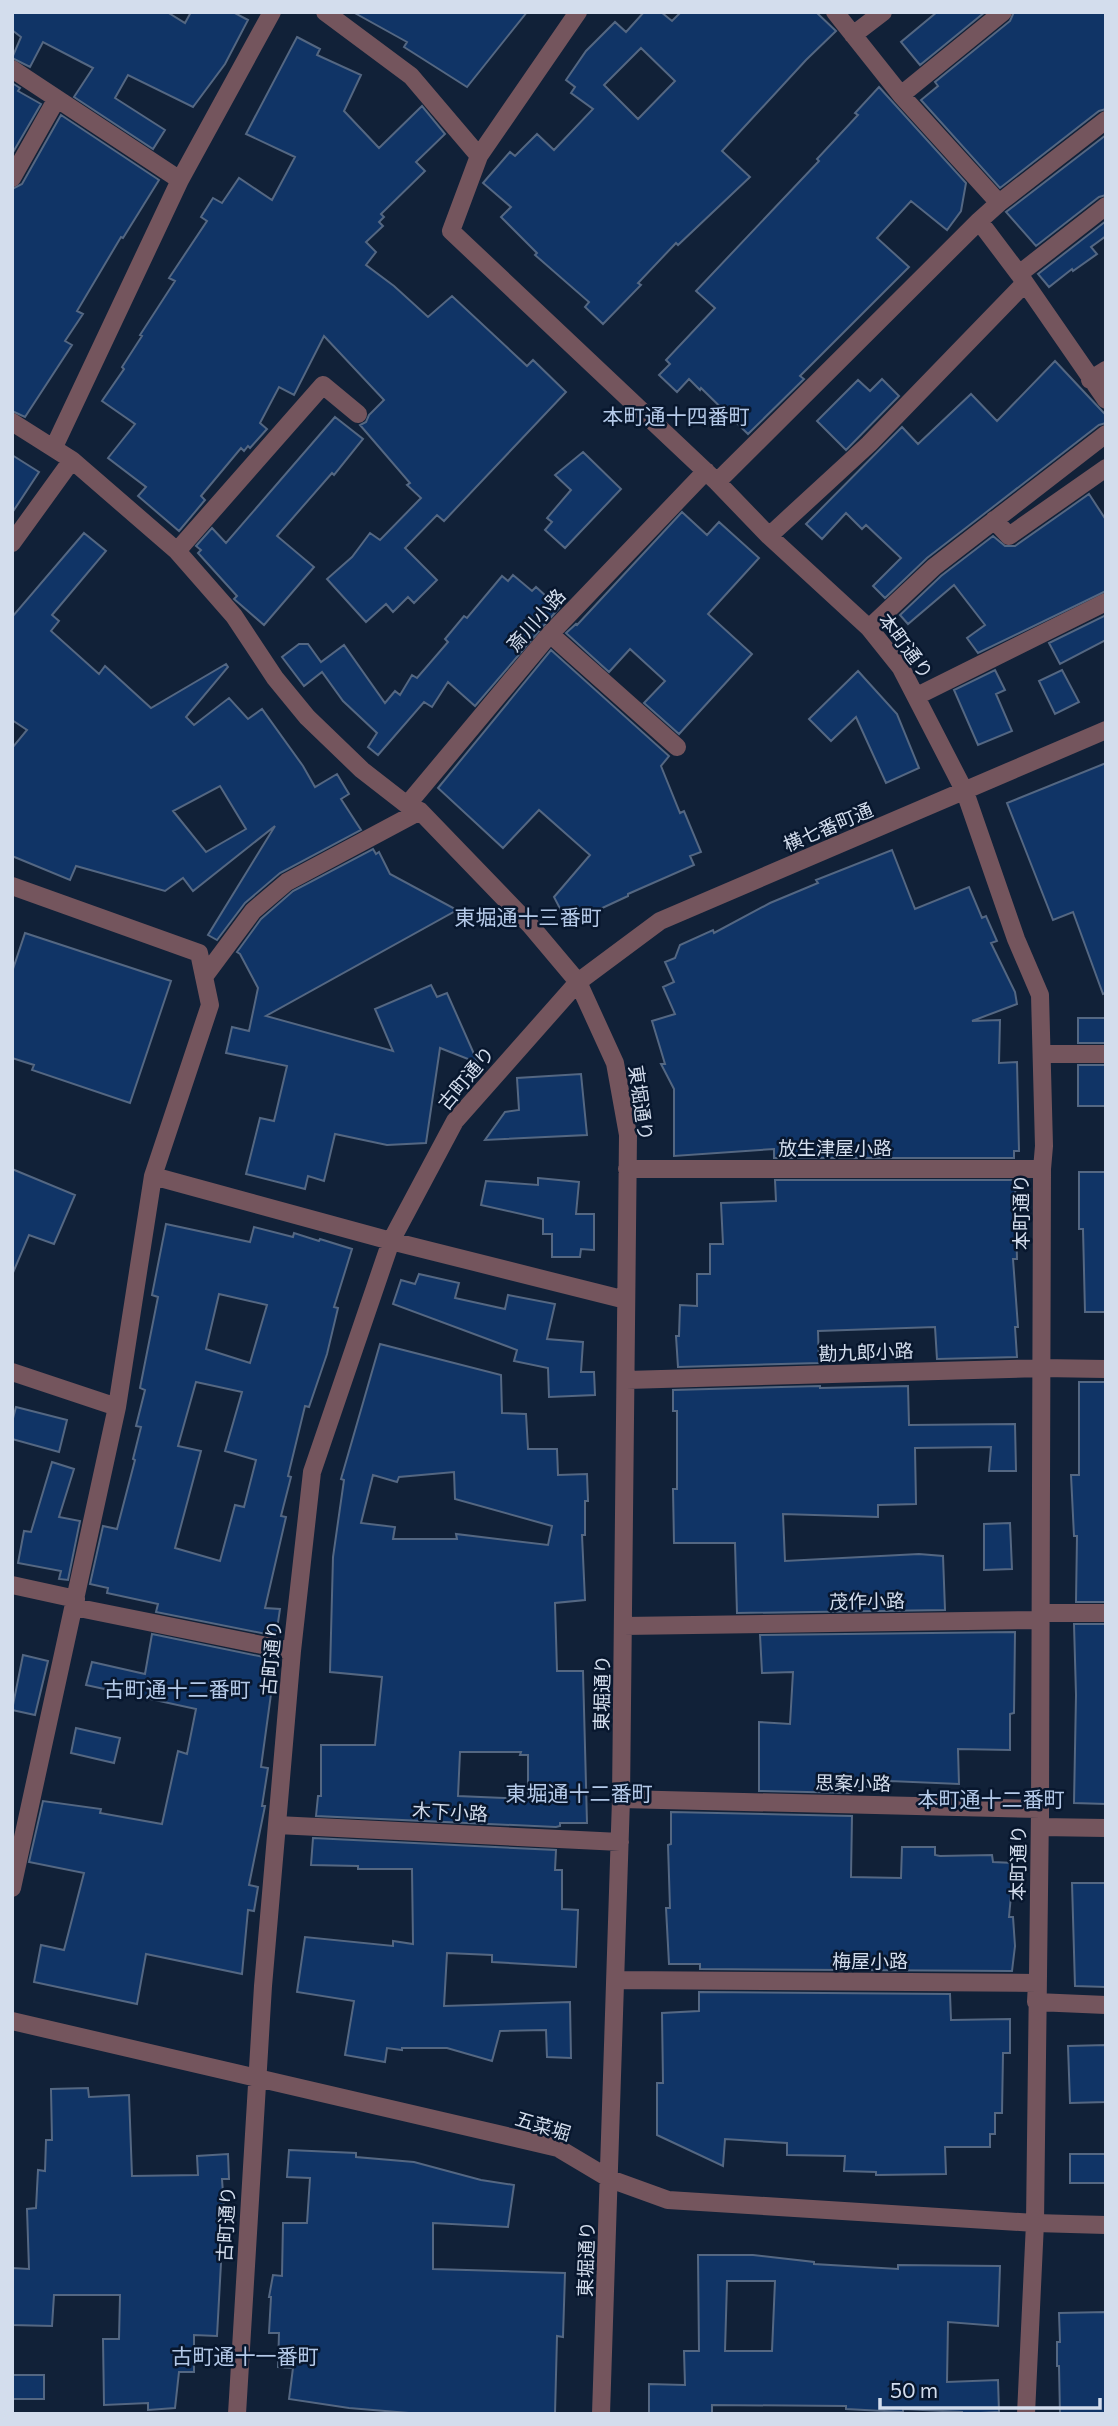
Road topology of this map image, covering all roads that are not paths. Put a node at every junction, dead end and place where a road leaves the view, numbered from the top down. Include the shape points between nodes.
1 (272, 12) edge
2 (325, 12) edge
3 (578, 12) edge
4 (835, 12) edge
5 (883, 12) edge
6 (1003, 12) edge
7 (853, 35) junction
8 (12, 69) edge
9 (901, 95) junction
10 (57, 100) junction
11 (1106, 120) edge
12 (479, 156) junction
13 (12, 178) edge
14 (180, 180) junction
15 (999, 202) junction
16 (1106, 206) edge
17 (979, 221) junction
18 (1022, 278) junction
19 (1106, 370) edge
20 (1090, 380) junction
21 (1106, 400) edge
22 (358, 414) dead end
23 (12, 422) edge
24 (1106, 434) edge
25 (54, 447) junction
26 (72, 460) junction
27 (1106, 468) edge
28 (712, 476) junction
29 (994, 520) junction
30 (769, 536) junction
31 (12, 543) edge
32 (177, 551) junction
33 (1106, 602) edge
34 (869, 628) junction
35 (550, 634) junction
36 (917, 696) junction
37 (1106, 730) edge
38 (677, 747) dead end
39 (965, 792) junction
40 (413, 808) junction
41 (12, 886) edge
42 (204, 977) junction
43 (578, 982) junction
44 (1043, 1054) junction
45 (1106, 1054) edge
46 (627, 1169) junction
47 (1042, 1169) junction
48 (153, 1176) junction
49 (391, 1241) junction
50 (626, 1300) junction
51 (1041, 1368) junction
52 (1106, 1369) edge
53 (12, 1372) edge
54 (627, 1380) junction
55 (117, 1408) junction
56 (12, 1585) edge
57 (75, 1603) junction
58 (1106, 1613) edge
59 (1041, 1616) junction
60 (624, 1626) junction
61 (292, 1651) junction
62 (621, 1799) junction
63 (1041, 1809) junction
64 (277, 1825) junction
65 (1040, 1827) junction
66 (1106, 1828) edge
67 (620, 1842) junction
68 (12, 1888) edge
69 (616, 1980) junction
70 (1037, 1983) junction
71 (1037, 2002) junction
72 (1106, 2004) edge
73 (12, 2021) edge
74 (256, 2077) junction
75 (610, 2179) junction
76 (1035, 2223) junction
77 (1106, 2225) edge
78 (237, 2414) edge
79 (601, 2414) edge
80 (1026, 2414) edge

1 - 14 street
2 - 12 street via 411,76
3 - 12 street
4 - 7 street
5 - 7 street
6 - 9 street
7 - 9 street
8 - 10 street
9 - 15 street
10 - 13 street
10 - 14 street
11 - 15 street, 斎川小路
12 - 28 street, 本町通り via 451,231
14 - 25 street
15 - 17 street, 斎川小路
16 - 18 street
17 - 18 street
17 - 28 street, 斎川小路
18 - 20 street
18 - 30 street via 869,444
19 - 20 street
20 - 21 street
22 - 32 street via 324,385
23 - 25 street, 東堀通り
24 - 29 street
25 - 26 street, 東堀通り
26 - 31 street
26 - 32 street, 東堀通り
27 - 29 street via 1009,536
28 - 30 street, 本町通り
28 - 35 street, 斎川小路
29 - 34 street via 934,567
30 - 34 street, 本町通り
32 - 40 street, 東堀通り via 234,616 307,717 362,770
33 - 36 street
34 - 36 street, 本町通り
35 - 38 street
35 - 40 street, 斎川小路
36 - 39 street, 本町通り
37 - 39 street, 横七番町通
39 - 43 street, 横七番町通 via 660,922
39 - 44 street, 本町通り via 1040,995
40 - 42 street via 287,882 253,911
40 - 43 street, 東堀通り via 530,925
41 - 42 street via 199,953
42 - 48 street via 210,1005
43 - 46 street, 東堀通り via 615,1063 628,1135
43 - 49 street, 古町通り via 455,1121
44 - 45 street
44 - 47 street, 本町通り
46 - 47 street, 放生津屋小路
46 - 50 street, 東堀通り
47 - 51 street, 本町通り
48 - 49 street
48 - 55 street
49 - 50 street
49 - 61 street, 古町通り via 312,1472
50 - 54 street, 東堀通り
51 - 52 street, 勘九郎小路
51 - 54 street, 勘九郎小路
51 - 59 street, 本町通り
53 - 55 street
54 - 60 street, 東堀通り
55 - 57 street
56 - 57 street
57 - 61 street
57 - 68 street
58 - 59 street, 茂作小路
59 - 60 street, 茂作小路
59 - 63 street, 本町通り
60 - 62 street, 東堀通り
61 - 64 street, 古町通り
62 - 63 street, 思案小路
62 - 67 street, 東堀通り
63 - 65 street
64 - 67 street, 木下小路
64 - 74 street, 古町通り
65 - 66 street
65 - 70 street, 本町通り
67 - 69 street, 東堀通り
69 - 70 street, 梅屋小路
69 - 75 street, 東堀通り
70 - 71 street
71 - 72 street
71 - 76 street
73 - 74 street, 五菜堀
74 - 75 street, 五菜堀 via 558,2148
74 - 78 street, 古町通り
75 - 76 street, 五菜堀 via 668,2200
75 - 79 street, 東堀通り
76 - 77 street, 五菜堀
76 - 80 street

